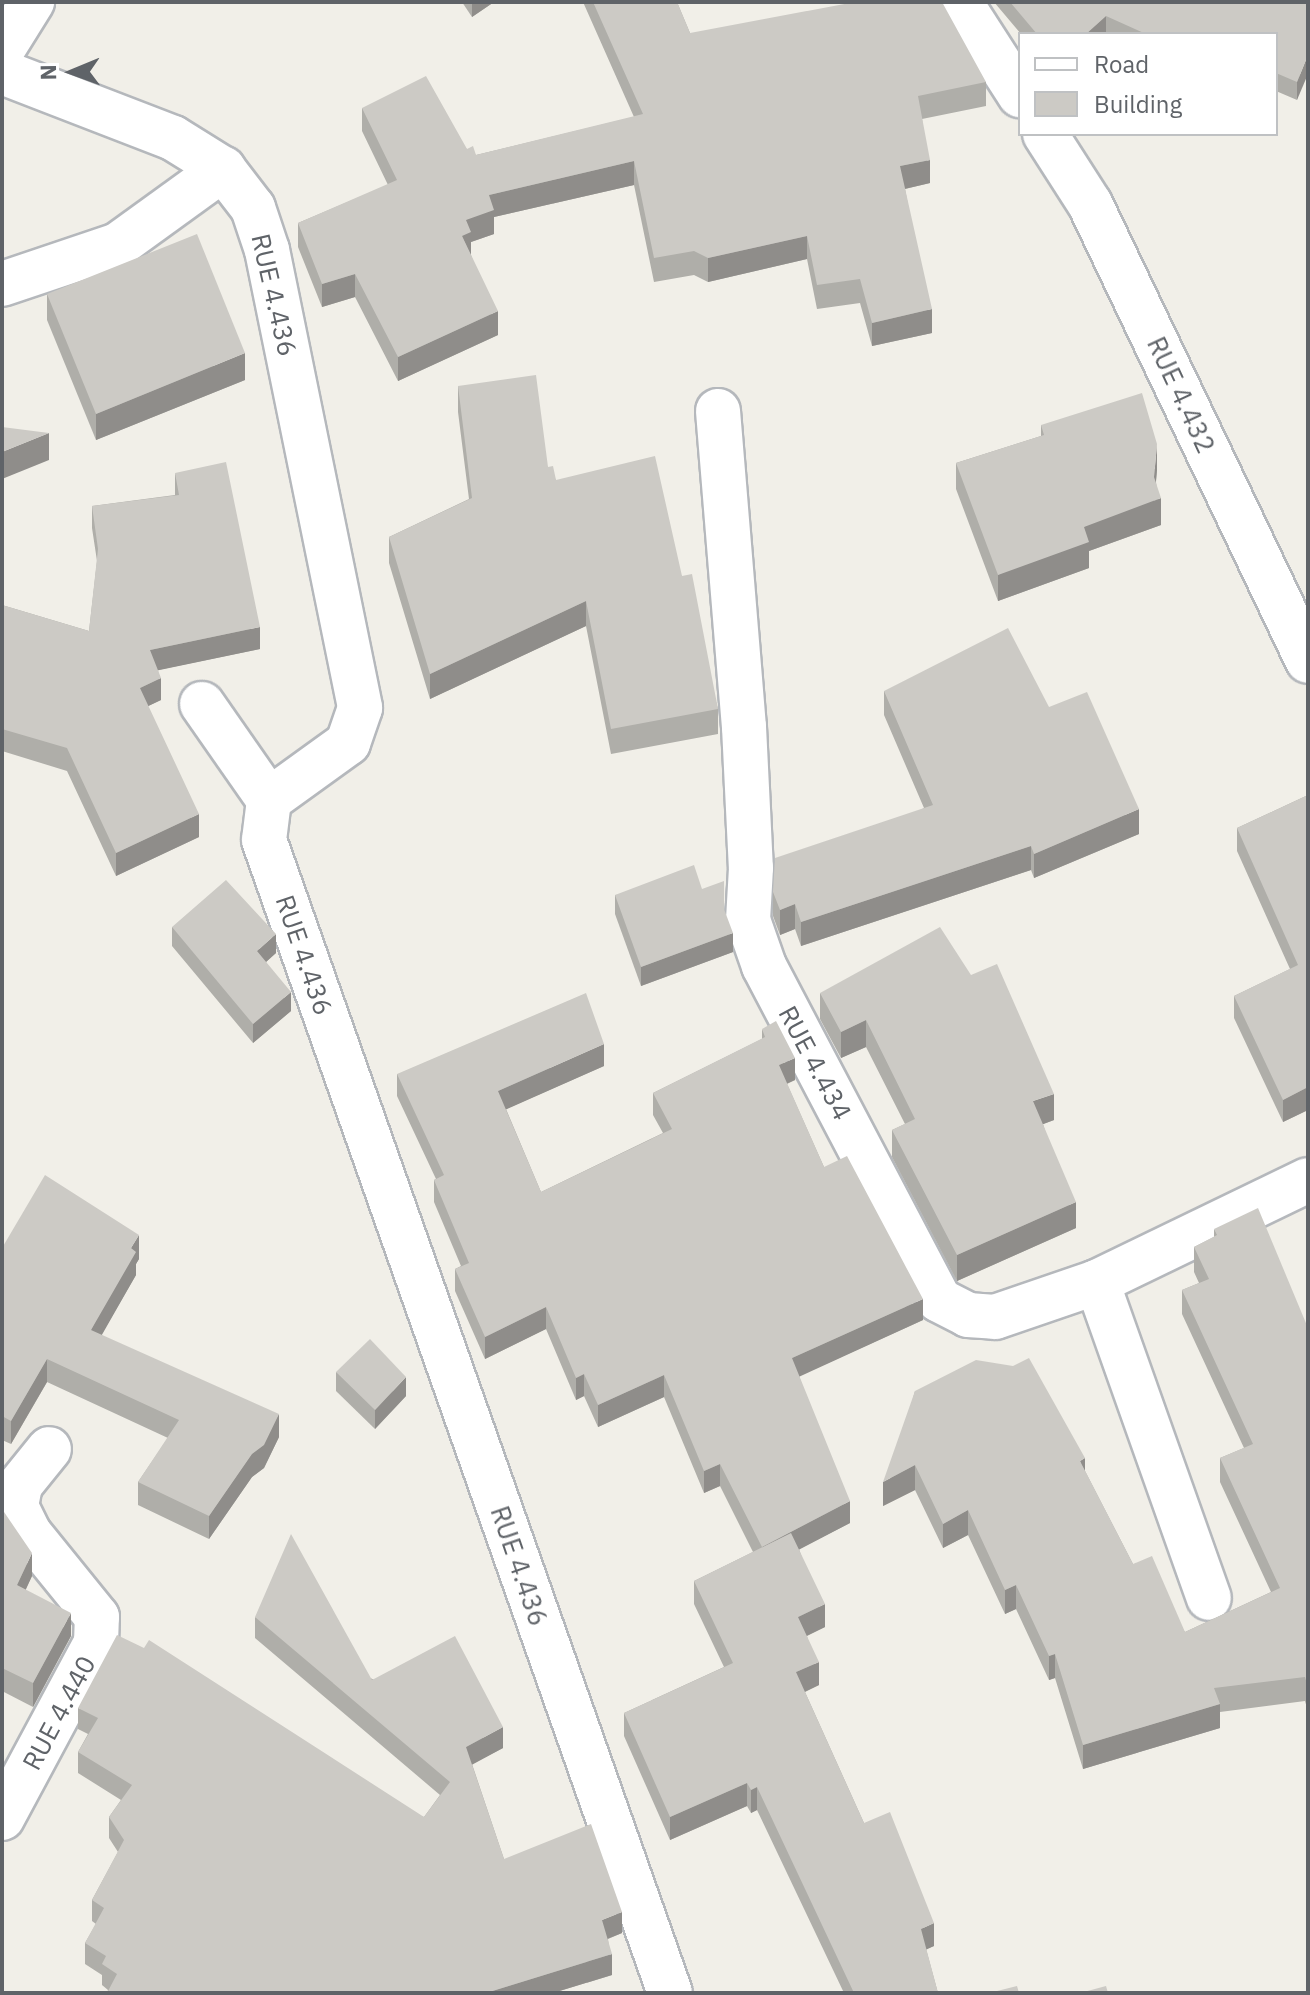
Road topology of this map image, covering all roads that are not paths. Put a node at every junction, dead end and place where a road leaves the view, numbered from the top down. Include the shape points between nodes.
1 (32, 2) edge
2 (960, 2) edge
3 (2, 50) edge
4 (2, 72) edge
5 (1018, 92) edge
6 (1046, 136) edge
7 (223, 169) junction
8 (2, 284) edge
9 (718, 411) dead end
10 (1308, 661) edge
11 (202, 704) dead end
12 (269, 800) junction
13 (1308, 1180) edge
14 (1097, 1282) junction
15 (49, 1449) dead end
16 (1209, 1598) dead end
17 (2, 1818) edge
18 (670, 1993) edge

1 - 3 street
2 - 5 street
4 - 7 street, RUE 4.436 via 173,138
6 - 10 street, RUE 4.432 via 1090,204
7 - 8 street via 118,245
7 - 12 street, RUE 4.436 via 253,208 267,250 360,708 348,743
9 - 14 street, RUE 4.434 via 744,727 751,868 748,920 764,966 939,1300 968,1315 995,1317
11 - 12 street
12 - 18 street, RUE 4.436 via 264,840
13 - 14 street, RUE 4.434
14 - 16 street
15 - 17 street, RUE 4.440 via 20,1485 16,1506 29,1533 97,1617 96,1643

